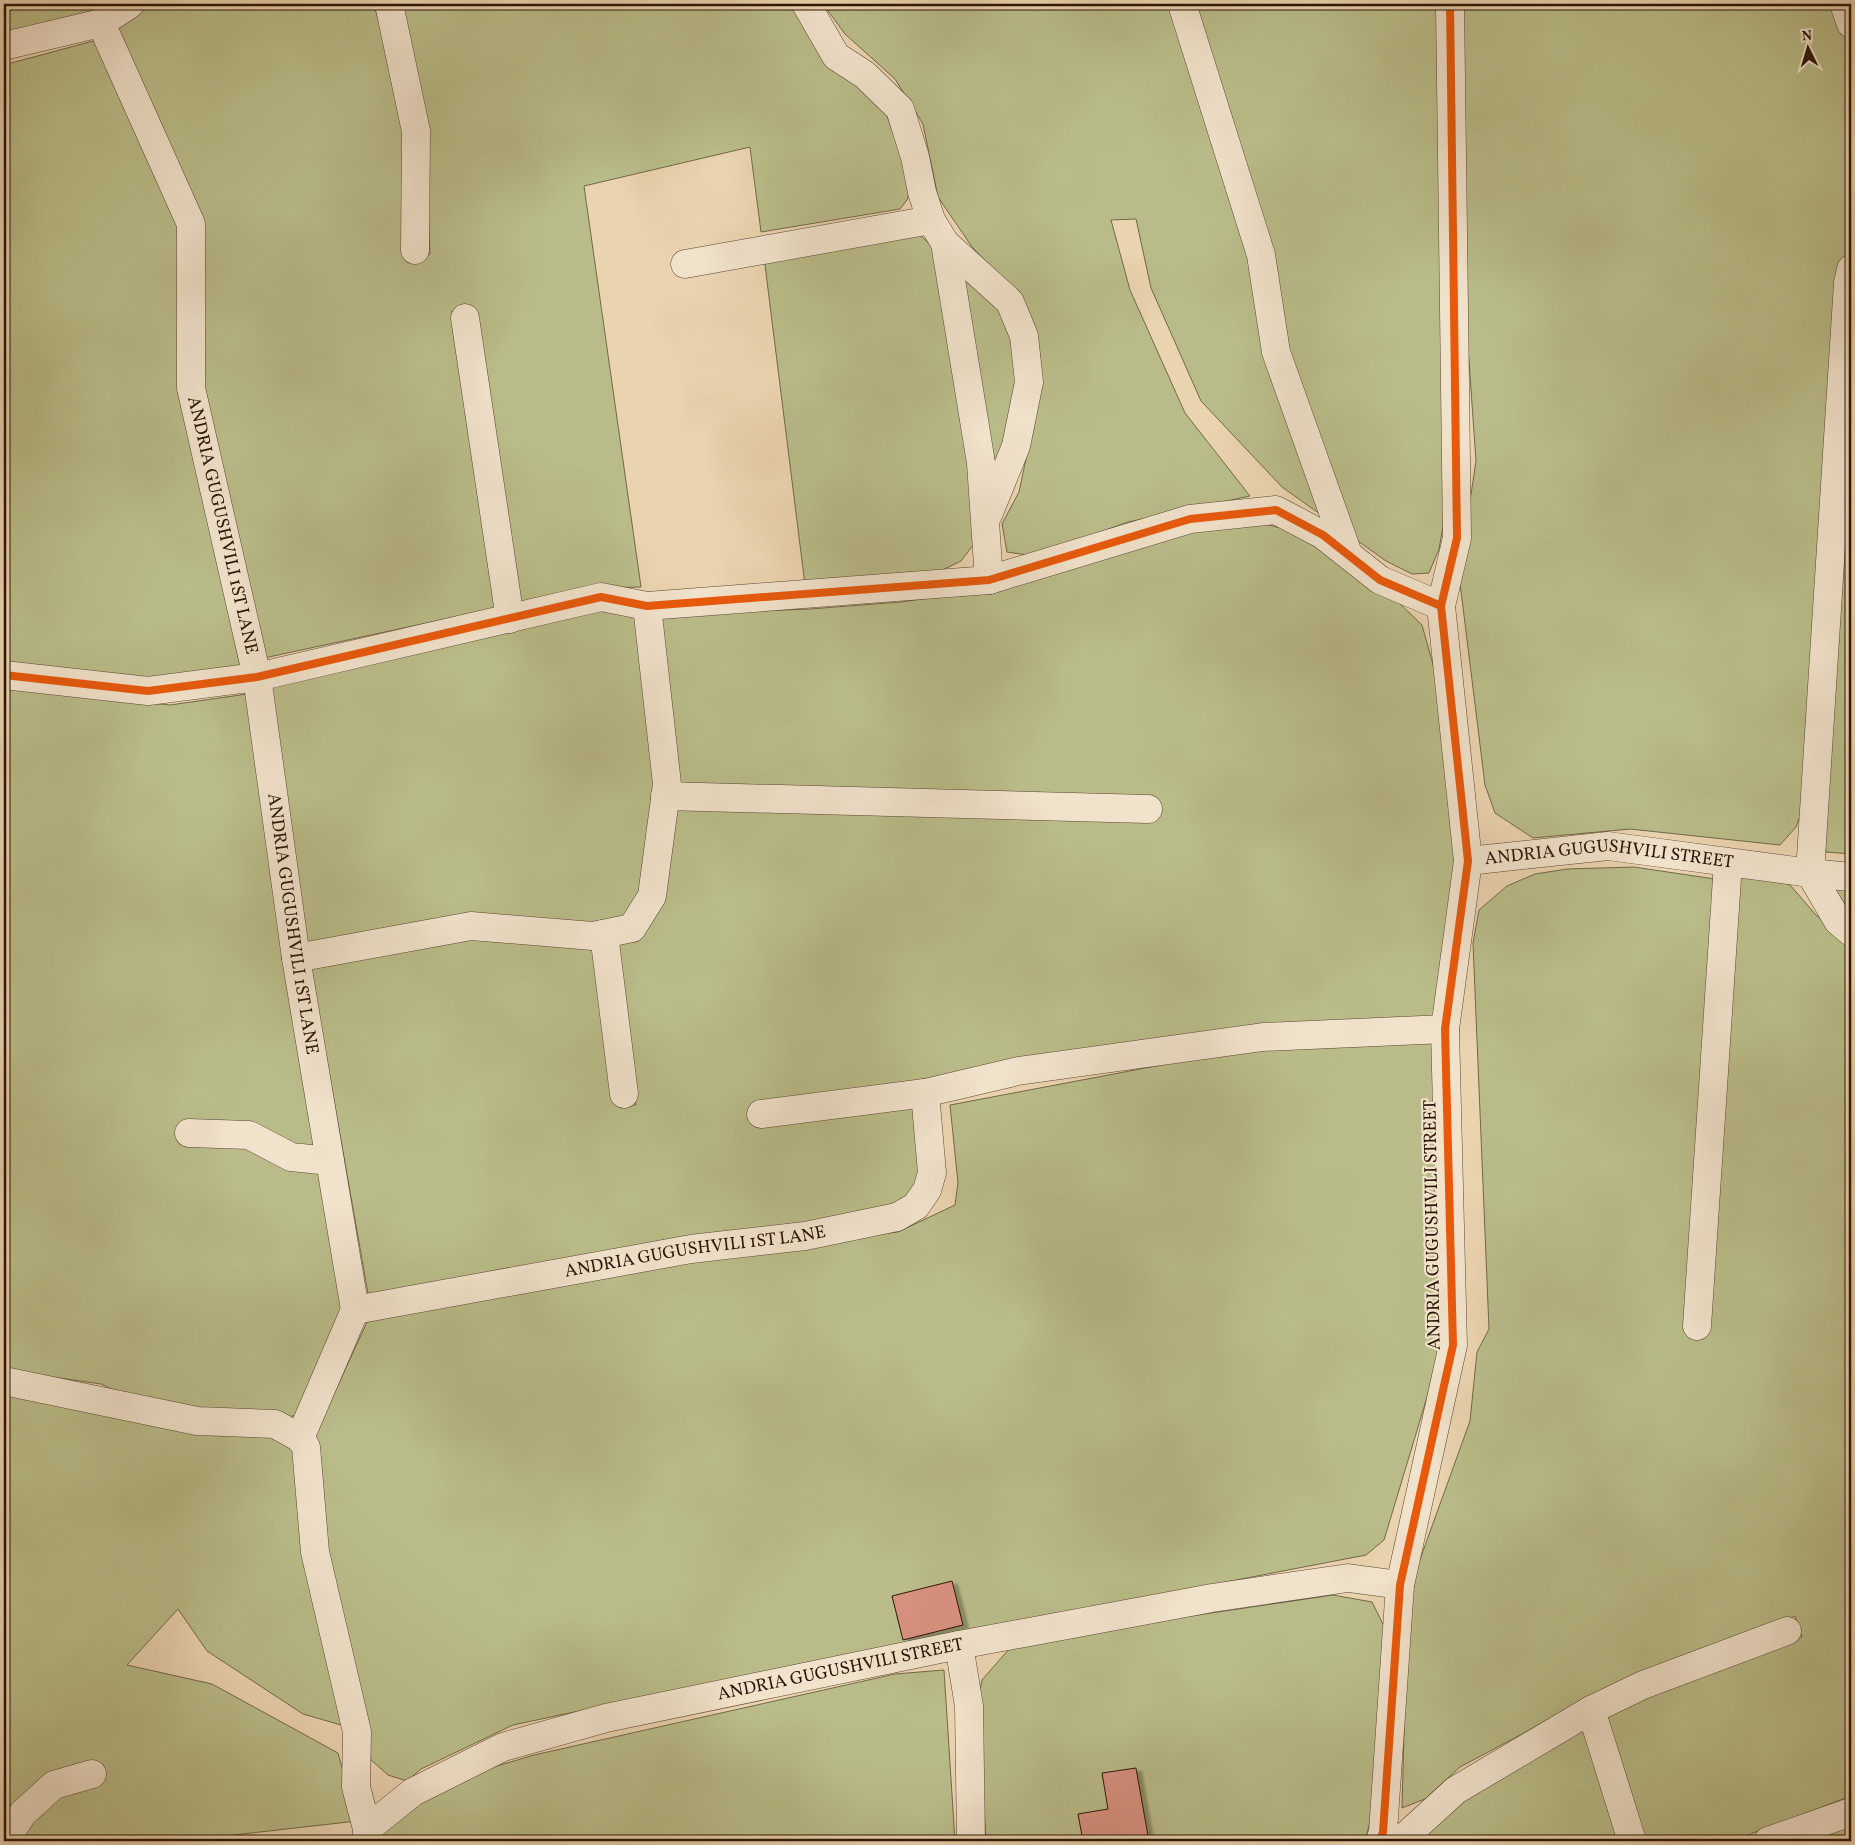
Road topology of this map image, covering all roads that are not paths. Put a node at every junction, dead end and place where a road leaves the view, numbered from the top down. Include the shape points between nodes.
1 (130, 4) edge
2 (389, 4) edge
3 (806, 4) edge
4 (1182, 4) edge
5 (1450, 4) edge
6 (1844, 4) edge
7 (101, 23) junction
8 (1851, 24) edge
9 (4, 46) edge
10 (931, 220) junction
11 (945, 243) junction
12 (415, 250) dead end
13 (684, 264) dead end
14 (1851, 268) edge
15 (465, 318) dead end
16 (985, 520) junction
17 (1348, 554) junction
18 (990, 580) junction
19 (647, 606) junction
20 (1441, 606) junction
21 (510, 618) junction
22 (4, 675) edge
23 (257, 677) junction
24 (665, 796) junction
25 (1148, 810) dead end
26 (1468, 861) junction
27 (1728, 862) junction
28 (1810, 874) junction
29 (1851, 877) edge
30 (1851, 932) edge
31 (604, 934) junction
32 (296, 958) junction
33 (1446, 1029) junction
34 (925, 1092) junction
35 (624, 1094) dead end
36 (761, 1114) dead end
37 (189, 1134) dead end
38 (330, 1161) junction
39 (355, 1310) junction
40 (1697, 1326) dead end
41 (4, 1380) edge
42 (300, 1438) junction
43 (1400, 1585) junction
44 (1787, 1631) dead end
45 (959, 1646) junction
46 (1591, 1710) junction
47 (92, 1774) dead end
48 (1851, 1812) edge
49 (367, 1835) edge
50 (5, 1841) edge
51 (972, 1841) edge
52 (1380, 1841) edge
53 (1400, 1841) edge
54 (1632, 1841) edge
55 (1768, 1841) edge

1 - 7 street
2 - 12 street via 416,131
3 - 10 street via 836,56 865,75 900,109
4 - 17 street via 1261,255 1276,352
5 - 20 street via 1457,538
6 - 8 street
7 - 9 street
7 - 23 street, ANDRIA GUGUSHVILI 1ST LANE via 191,224 191,388
10 - 11 street
10 - 13 street
11 - 16 street via 981,463
11 - 16 street via 1010,302 1024,336 1029,382 1016,446
14 - 28 street
15 - 21 street
16 - 18 street
17 - 18 street via 1323,535 1276,510 1190,519
17 - 20 street via 1380,580
18 - 19 street
19 - 21 street via 601,597
19 - 24 street via 667,784
20 - 26 street
21 - 23 street
22 - 23 street via 148,691
23 - 32 street, ANDRIA GUGUSHVILI 1ST LANE
24 - 25 street
24 - 31 street via 652,896 632,928
26 - 27 street, ANDRIA GUGUSHVILI STREET via 1608,846
26 - 33 street, ANDRIA GUGUSHVILI STREET
27 - 28 street, ANDRIA GUGUSHVILI STREET
27 - 40 street
28 - 29 street, ANDRIA GUGUSHVILI STREET
28 - 30 street via 1838,921
31 - 32 street via 592,936 471,926
31 - 35 street
32 - 38 street, ANDRIA GUGUSHVILI 1ST LANE
33 - 34 street via 1264,1037 1018,1071
33 - 43 street, ANDRIA GUGUSHVILI STREET via 1453,1345
34 - 36 street
34 - 39 street, ANDRIA GUGUSHVILI 1ST LANE via 932,1173 927,1190 916,1206 897,1217 805,1236 691,1249
37 - 38 street via 250,1136 291,1157
38 - 39 street, ANDRIA GUGUSHVILI 1ST LANE
39 - 42 street
41 - 42 street via 198,1421 275,1424
42 - 49 street via 306,1447 315,1552 357,1732 356,1786
43 - 45 street, ANDRIA GUGUSHVILI STREET via 1348,1578 1212,1598
43 - 52 street, ANDRIA GUGUSHVILI STREET via 1384,1832
44 - 46 street via 1643,1685
45 - 49 street, ANDRIA GUGUSHVILI STREET via 606,1718 503,1747 413,1792
45 - 51 street via 969,1706
46 - 53 street via 1456,1790
46 - 54 street
47 - 50 street via 54,1785 23,1813
48 - 55 street

